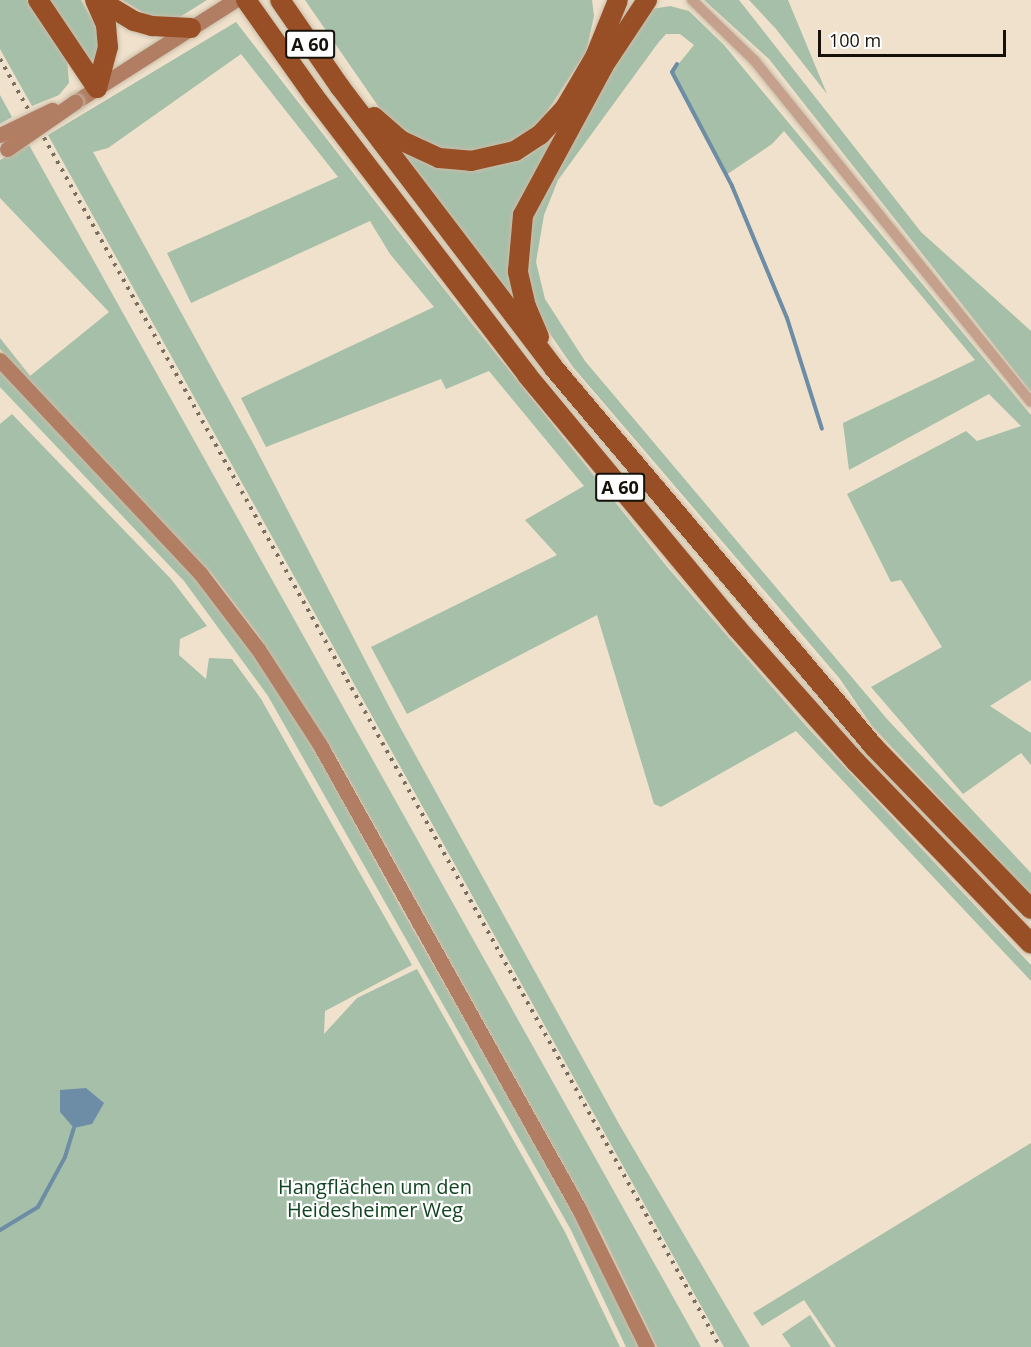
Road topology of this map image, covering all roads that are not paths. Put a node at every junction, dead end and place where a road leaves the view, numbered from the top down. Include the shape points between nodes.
1 (38, 0) edge
2 (97, 0) edge
3 (236, 0) edge
4 (246, 0) edge
5 (279, 0) edge
6 (606, 0) edge
7 (618, 0) edge
8 (647, 0) edge
9 (692, 0) edge
10 (609, 21) junction
11 (195, 25) junction
12 (340, 87) junction
13 (97, 88) junction
14 (2, 145) edge
15 (0, 360) edge
16 (553, 367) junction
17 (1031, 402) edge
18 (1031, 909) edge
19 (1031, 944) edge
20 (647, 1347) edge

1 - 13 highway
2 - 11 highway via 134,21 162,28
2 - 13 highway via 106,25 108,47
3 - 11 main road
4 - 19 highway, A 60 via 314,96 527,375 737,628 856,762
5 - 12 highway, A 60
6 - 10 highway
7 - 10 highway
8 - 16 highway via 604,65 546,169 521,224 517,254 520,288
9 - 17 street via 754,60
10 - 12 highway via 595,57 554,122 527,145 502,156 456,161 419,151 400,140
11 - 13 main road
12 - 16 highway, A 60
13 - 14 main road, bridge
15 - 20 main road via 200,573 258,649 320,745 579,1209
16 - 18 highway, A 60 via 873,746

